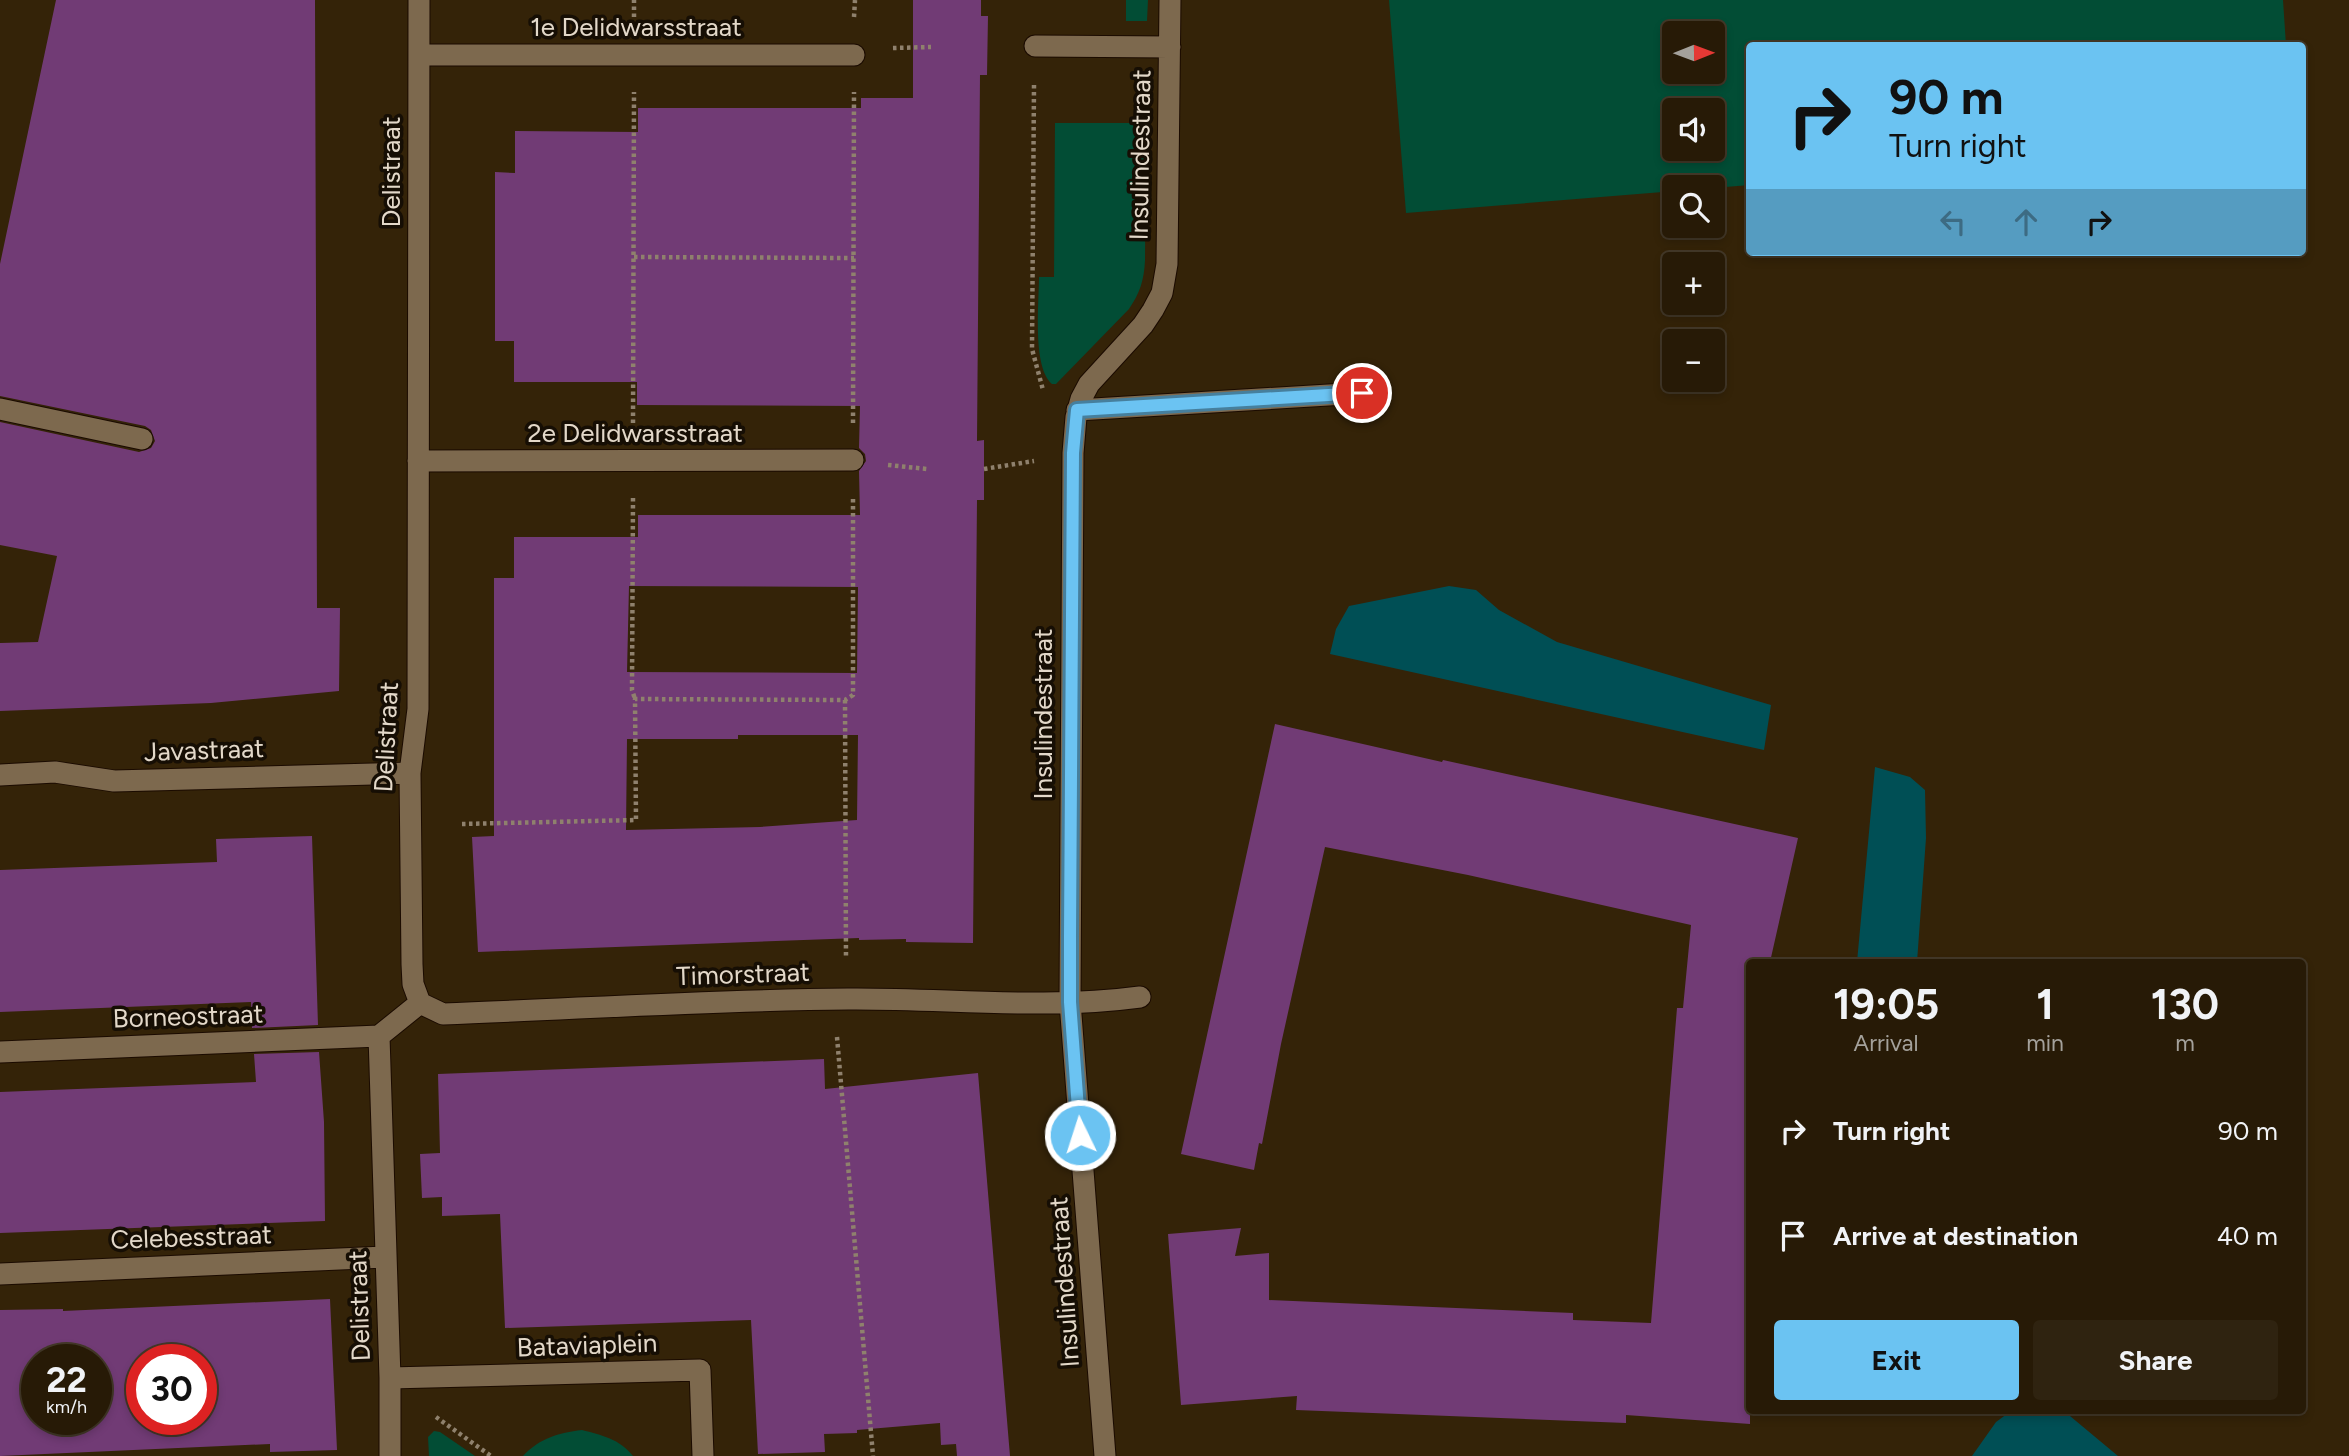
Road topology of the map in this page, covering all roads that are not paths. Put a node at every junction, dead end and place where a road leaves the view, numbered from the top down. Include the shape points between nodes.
1 (419, 0) edge
2 (1170, 0) edge
3 (1035, 46) road end
4 (1170, 47) junction
5 (419, 55) junction
6 (854, 55) road end
7 (1362, 393) dead end
8 (0, 409) edge
9 (1077, 410) junction
10 (142, 439) dead end
11 (853, 460) road end
12 (418, 461) junction
13 (410, 774) junction
14 (0, 775) edge
15 (1140, 997) dead end
16 (1070, 1002) junction
17 (420, 1003) junction
18 (379, 1036) junction
19 (0, 1052) edge
20 (385, 1257) junction
21 (0, 1274) edge
22 (390, 1378) junction
23 (390, 1456) edge
24 (703, 1456) edge
25 (1105, 1456) edge

1 - 5 street, Delistraat
2 - 4 street, Insulindestraat
3 - 4 street
4 - 9 street, Insulindestraat via 1167,264 1162,293 1143,325 1089,384
5 - 6 street, 1e Delidwarsstraat
5 - 12 street, Delistraat
7 - 9 street
8 - 10 street
9 - 16 street, Insulindestraat
11 - 12 street, 2e Delidwarsstraat
12 - 13 street, Delistraat via 418,709
13 - 14 street, Javastraat via 114,781 55,772
13 - 17 street, Delistraat via 412,964
15 - 16 street, Timorstraat
16 - 17 street, Timorstraat via 845,999 443,1014
16 - 25 street, Insulindestraat
17 - 18 street
18 - 19 street, Borneostraat
18 - 20 street, Delistraat
20 - 21 street, Celebesstraat
20 - 22 street, Delistraat
22 - 23 street, Delistraat
22 - 24 street, Bataviaplein via 699,1370

